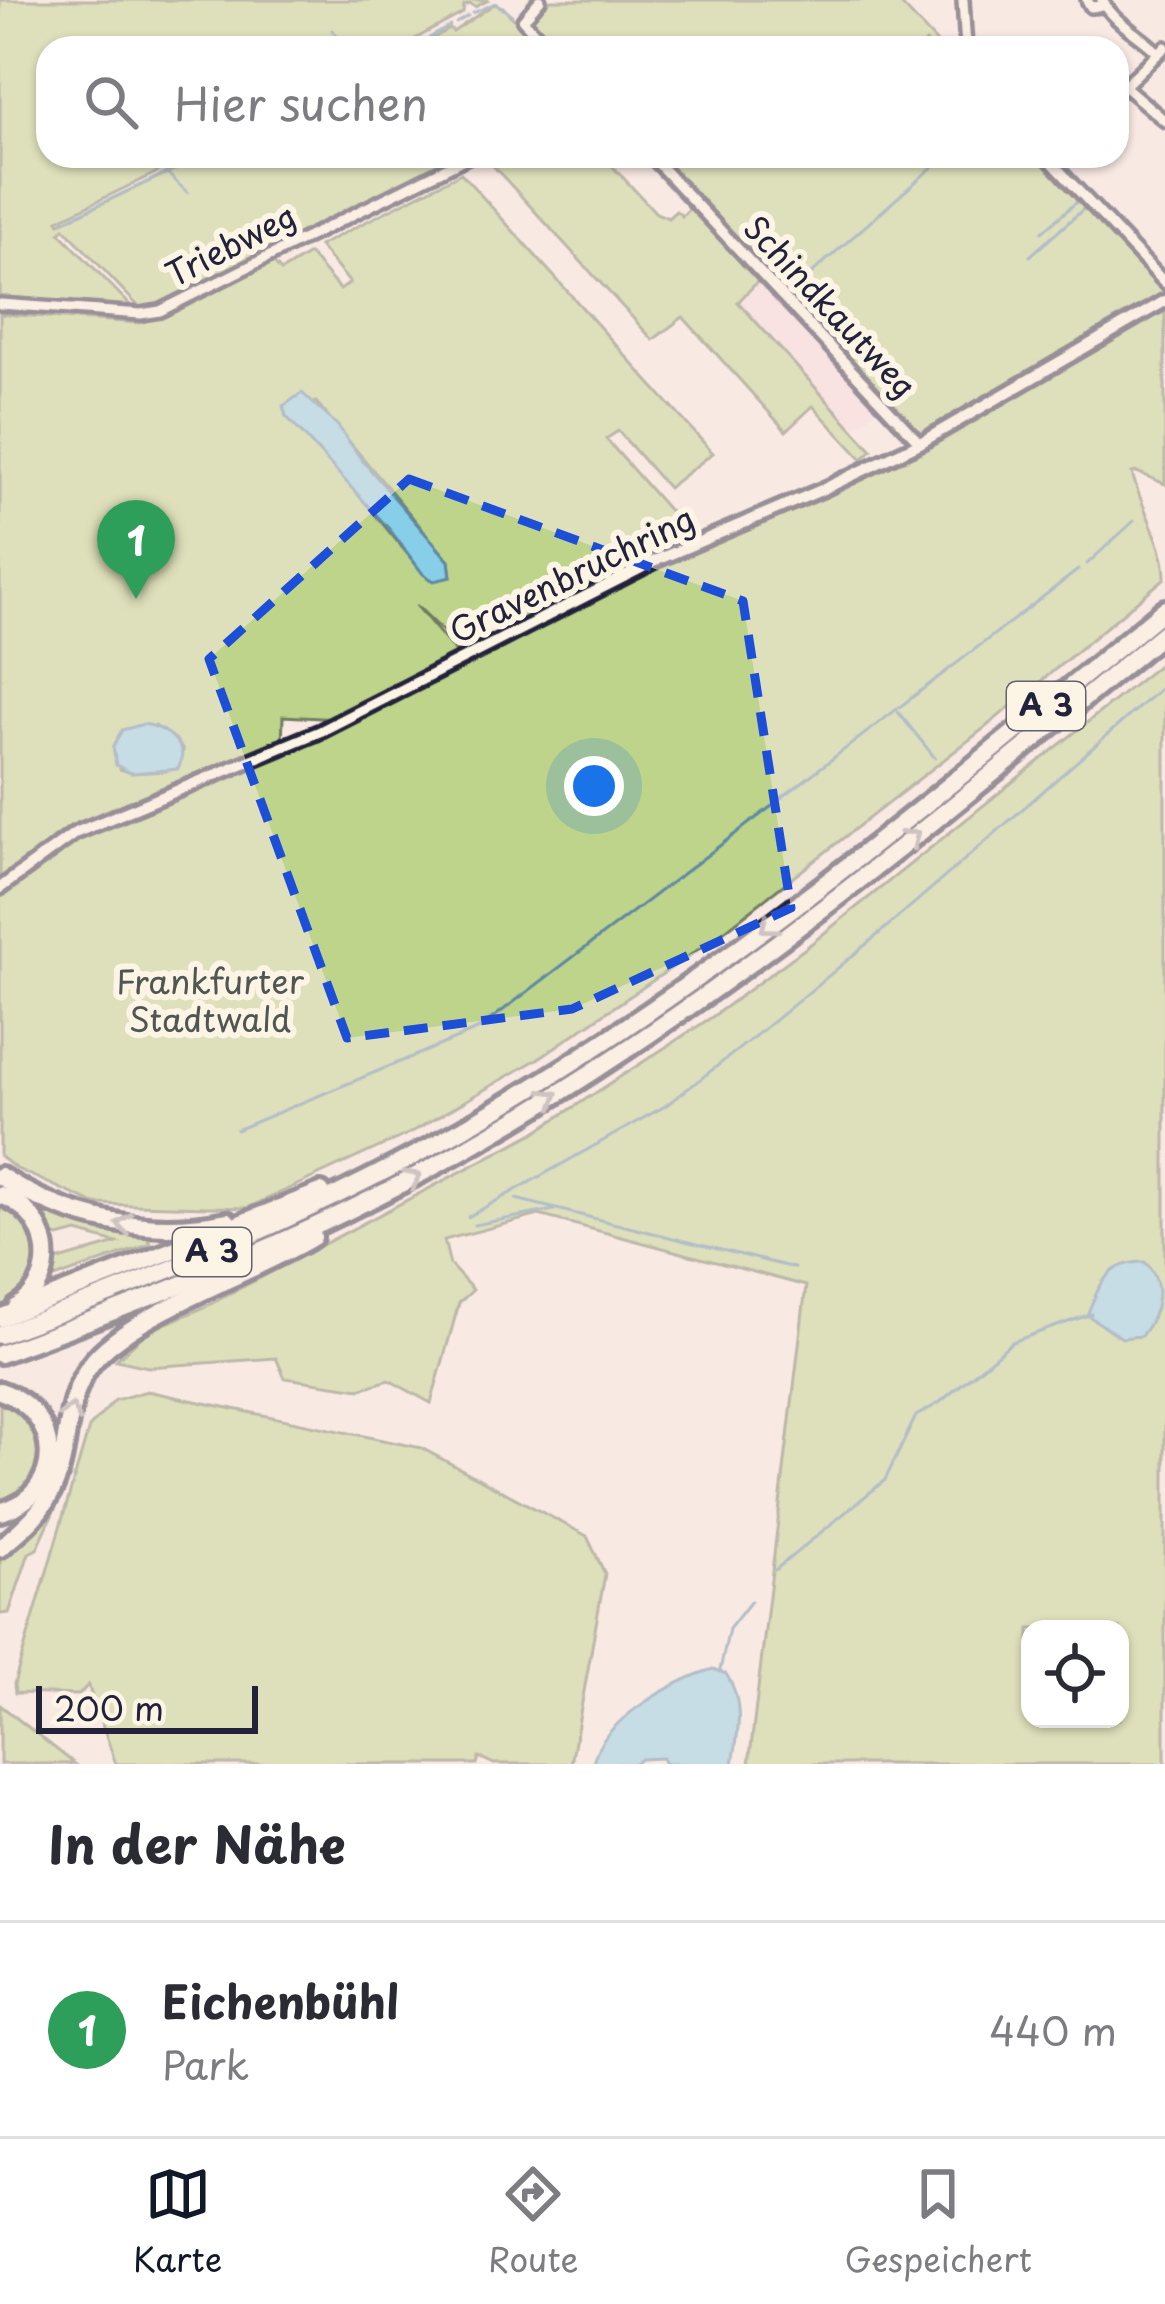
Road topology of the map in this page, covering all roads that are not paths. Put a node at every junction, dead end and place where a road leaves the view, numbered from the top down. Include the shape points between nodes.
1 (540, 0) edge
2 (1087, 0) edge
3 (968, 2) edge
4 (1103, 3) edge
5 (537, 36) edge
6 (967, 36) edge
7 (1161, 50) edge
8 (1129, 80) edge
9 (1129, 96) edge
10 (1165, 122) edge
11 (446, 168) edge
12 (662, 168) edge
13 (1059, 168) edge
14 (1165, 283) edge
15 (1165, 302) edge
16 (0, 304) edge
17 (920, 443) junction
18 (1165, 609) edge
19 (1165, 632) edge
20 (0, 888) edge
21 (417, 1154) junction
22 (0, 1176) edge
23 (0, 1195) edge
24 (375, 1198) junction
25 (280, 1208) junction
26 (0, 1317) edge
27 (0, 1335) edge
28 (0, 1359) edge
29 (0, 1391) edge
30 (0, 1512) edge
31 (0, 1548) edge

1 - 5 street via 523,20
2 - 4 street via 1091,8
3 - 6 street
4 - 7 street
7 - 8 street
9 - 10 street
11 - 16 street, Triebweg via 160,311
12 - 17 street, Schindkautweg
13 - 14 street
15 - 17 street, Gravenbruchring
17 - 20 street, Gravenbruchring via 659,559 320,731 75,833
18 -> 21 highway, A 3 via 737,950 565,1067
24 -> 19 highway, A 3 via 560,1092 743,967
21 - 25 highway
21 - 27 highway, A 3 via 220,1249
25 -> 22 highway via 204,1225 136,1226 67,1210
23 - 26 highway via 33,1218 46,1253 35,1290
24 - 28 highway, A 3
31 -> 24 highway via 52,1491 75,1393 107,1347
25 - 26 highway
29 - 30 highway via 33,1410 49,1445 36,1490

